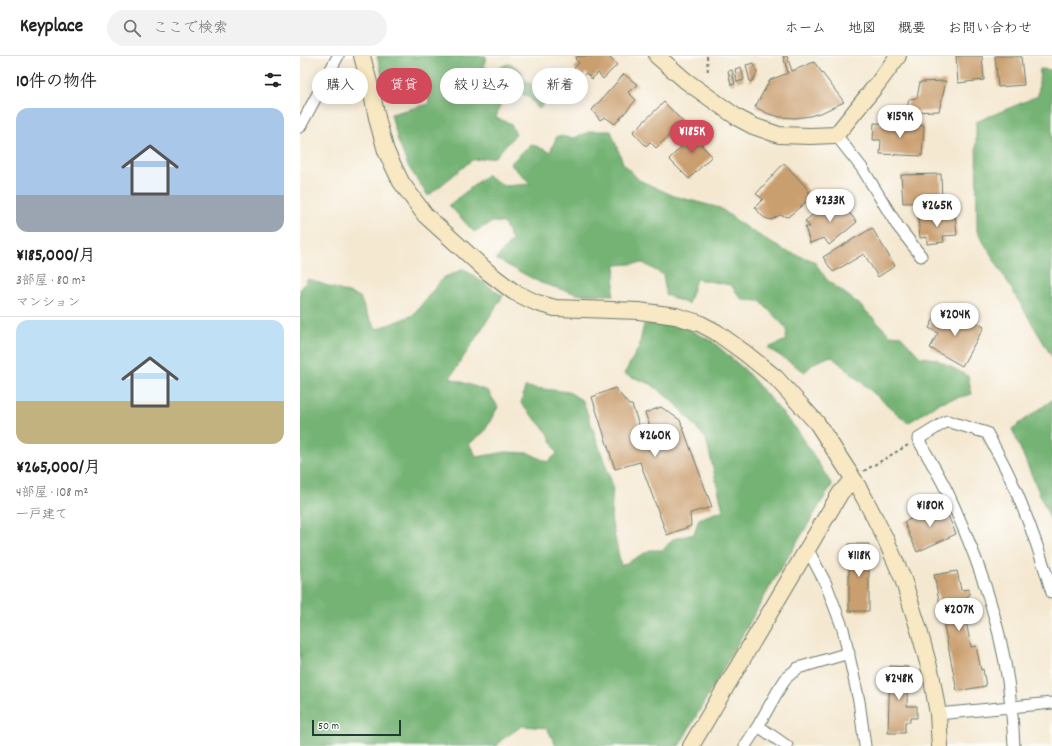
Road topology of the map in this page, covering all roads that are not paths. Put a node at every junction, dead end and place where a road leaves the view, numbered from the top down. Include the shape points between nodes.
1 (338, 56) edge
2 (362, 56) edge
3 (656, 56) edge
4 (898, 56) edge
5 (300, 127) edge
6 (836, 135) junction
7 (921, 256) dead end
8 (854, 480) junction
9 (807, 548) junction
10 (1052, 592) edge
11 (849, 653) junction
12 (1052, 702) edge
13 (1012, 706) junction
14 (938, 714) junction
15 (758, 726) junction
16 (691, 746) edge
17 (745, 746) edge
18 (787, 746) edge
19 (865, 746) edge
20 (940, 746) edge
21 (1014, 746) edge

1 - 5 street
2 - 8 street via 386,151 401,182 425,215 489,273 514,292 555,308 639,311 676,316 699,323 716,332 776,378 817,423
3 - 6 street via 686,81 753,126 779,135
4 - 6 street
6 - 7 street via 862,168 897,225
8 - 9 street via 841,492
8 - 14 street via 885,538 903,579 931,674
9 - 11 street via 826,584
9 - 16 street
10 - 13 street via 1030,525 1012,481 987,433 947,421 918,439 951,500 978,565 999,636
11 - 15 street via 798,668 787,677
11 - 19 street
12 - 13 street
13 - 14 street
13 - 21 street
14 - 20 street
15 - 17 street
15 - 18 street

